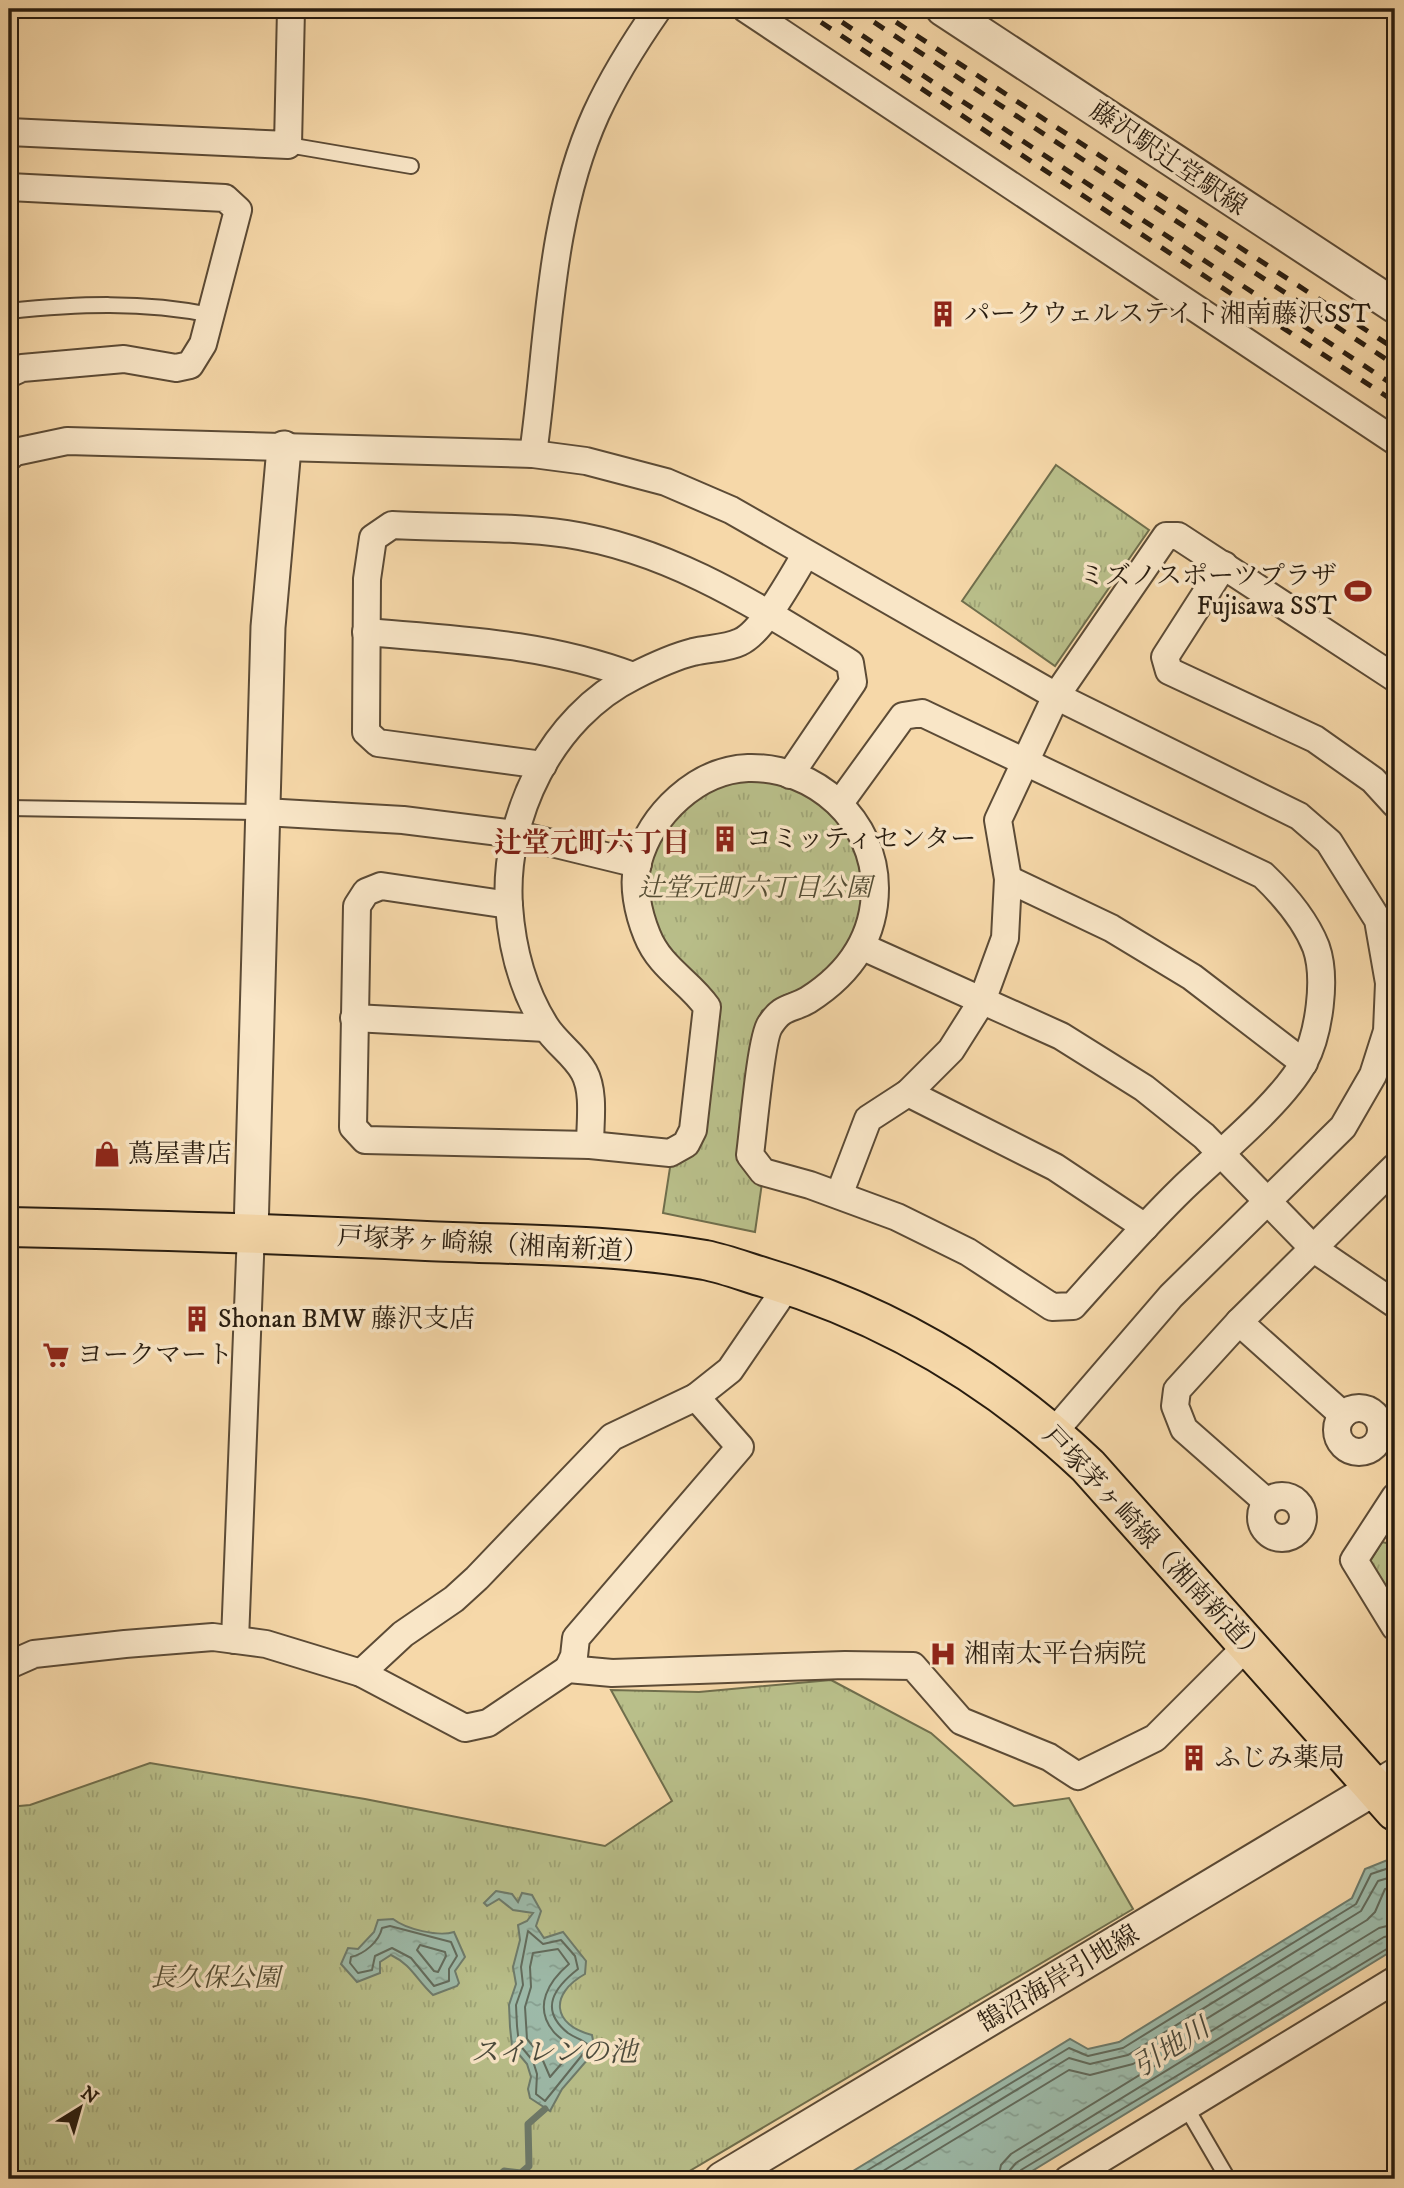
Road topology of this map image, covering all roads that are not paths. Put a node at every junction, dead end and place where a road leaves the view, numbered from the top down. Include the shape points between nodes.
1 (291, 9) edge
2 (658, 9) edge
3 (746, 9) edge
4 (943, 9) edge
5 (9, 132) edge
6 (288, 145) junction
7 (411, 166) dead end
8 (9, 187) edge
9 (1395, 306) edge
10 (9, 311) edge
11 (211, 315) junction
12 (9, 374) edge
13 (1395, 440) edge
14 (284, 448) junction
15 (11, 450) edge
16 (533, 454) junction
17 (806, 554) junction
18 (1224, 565) junction
19 (769, 614) junction
20 (366, 632) junction
21 (633, 676) junction
22 (1395, 678) edge
23 (1056, 696) junction
24 (1024, 762) junction
25 (543, 765) junction
26 (790, 775) junction
27 (840, 803) junction
28 (1395, 804) edge
29 (9, 808) edge
30 (264, 812) junction
31 (514, 834) junction
32 (638, 864) junction
33 (1008, 879) junction
34 (509, 905) junction
35 (863, 947) junction
36 (1391, 974) edge
37 (982, 1001) junction
38 (354, 1018) junction
39 (547, 1028) junction
40 (1304, 1063) junction
41 (908, 1093) junction
42 (590, 1146) junction
43 (1220, 1153) junction
44 (1395, 1167) edge
45 (839, 1195) junction
46 (1267, 1202) junction
47 (9, 1227) edge
48 (1145, 1227) junction
49 (251, 1232) junction
50 (1314, 1249) junction
51 (788, 1284) junction
52 (1395, 1304) edge
53 (1238, 1322) junction
54 (696, 1397) junction
55 (1343, 1415) dead end
56 (1053, 1433) junction
57 (1395, 1497) edge
58 (1267, 1502) dead end
59 (1395, 1627) edge
60 (235, 1640) junction
61 (1248, 1645) junction
62 (9, 1665) edge
63 (568, 1669) junction
64 (361, 1673) junction
65 (1389, 1792) edge
66 (1395, 1980) edge
67 (1186, 2107) junction
68 (722, 2179) edge
69 (1068, 2179) edge
70 (1228, 2179) edge

1 - 6 street
2 - 16 street via 595,116 576,171 552,288
3 - 13 street
4 - 9 street, 藤沢駅辻堂駅線
5 - 6 street
6 - 7 lane
8 - 11 street via 225,198 238,210
10 - 11 lane via 120,304
11 - 12 street via 203,344 190,365 176,368 124,359 22,368
14 - 15 street via 68,441
14 - 16 street
14 - 30 street via 268,627
16 - 17 street via 586,461 666,482 731,510
17 - 19 street
17 - 23 street
18 - 22 street
18 - 23 street via 1178,536 1166,536
18 - 28 street via 1165,657 1169,671 1315,739 1365,774
19 - 20 street via 711,581 649,554 567,534 392,525 373,538
19 - 21 street via 741,642 692,652
19 - 26 street via 850,663 853,682
20 - 21 street via 522,646 586,659
20 - 25 street via 366,732 378,743
21 - 25 street via 599,698 573,723
23 - 24 street
23 - 36 street via 1298,816 1319,833 1378,920
24 - 27 street via 922,713 903,716
24 - 33 street via 998,820
24 - 40 street via 1263,874 1286,897 1316,948 1321,995
25 - 31 street
26 - 27 street
26 - 32 street via 748,768 719,774 687,790 659,820
27 - 35 street via 864,835 873,864 873,919
29 - 30 lane
30 - 31 street via 403,820
30 - 49 street
31 - 32 street
31 - 34 street
32 - 42 street via 638,908 648,937 665,964 707,1007 693,1130 686,1144 670,1153
33 - 37 street via 1005,938
33 - 40 street via 1111,928 1192,977
34 - 38 street via 380,886 366,892 357,906
34 - 39 street via 514,954
35 - 37 street
35 - 45 street via 839,978 805,1002 782,1009 768,1027 750,1155 763,1172
36 - 46 street via 1387,1031 1373,1075 1343,1127
37 - 41 street via 951,1050
37 - 43 street via 1060,1036 1134,1082
38 - 39 street
38 - 42 street via 353,1127 365,1140
39 - 42 street via 584,1071 590,1090
40 - 43 street via 1269,1106
41 - 45 street via 868,1119
41 - 48 street via 1055,1167
43 - 46 street
43 - 48 street
44 - 50 street
45 - 48 street via 968,1252 1052,1307 1073,1306
46 - 50 street
46 - 56 street via 1171,1296
47 - 49 main road, 戸塚茅ヶ崎線（湘南新道）
49 - 51 main road, 戸塚茅ヶ崎線（湘南新道） via 596,1246 708,1261
49 - 60 street
50 - 52 street
50 - 53 street
51 - 54 street via 730,1370
51 - 56 main road, 戸塚茅ヶ崎線（湘南新道） via 875,1317 944,1354
53 - 55 street
53 - 58 street via 1177,1390 1175,1406 1184,1429
54 - 63 street via 740,1447 576,1638
54 - 64 street via 612,1437 477,1578 403,1634
56 - 61 main road, 戸塚茅ヶ崎線（湘南新道）
57 - 59 street via 1354,1560
60 - 62 street via 213,1637 112,1645 34,1654
60 - 64 street via 265,1644
61 - 63 street via 1155,1738 1078,1776 1049,1757 961,1721 912,1666 612,1673
61 - 65 main road, 戸塚茅ヶ崎線（湘南新道）
63 - 64 street via 488,1723 466,1728
65 - 68 street, 鵠沼海岸引地線
66 - 67 street
67 - 69 street
67 - 70 lane

